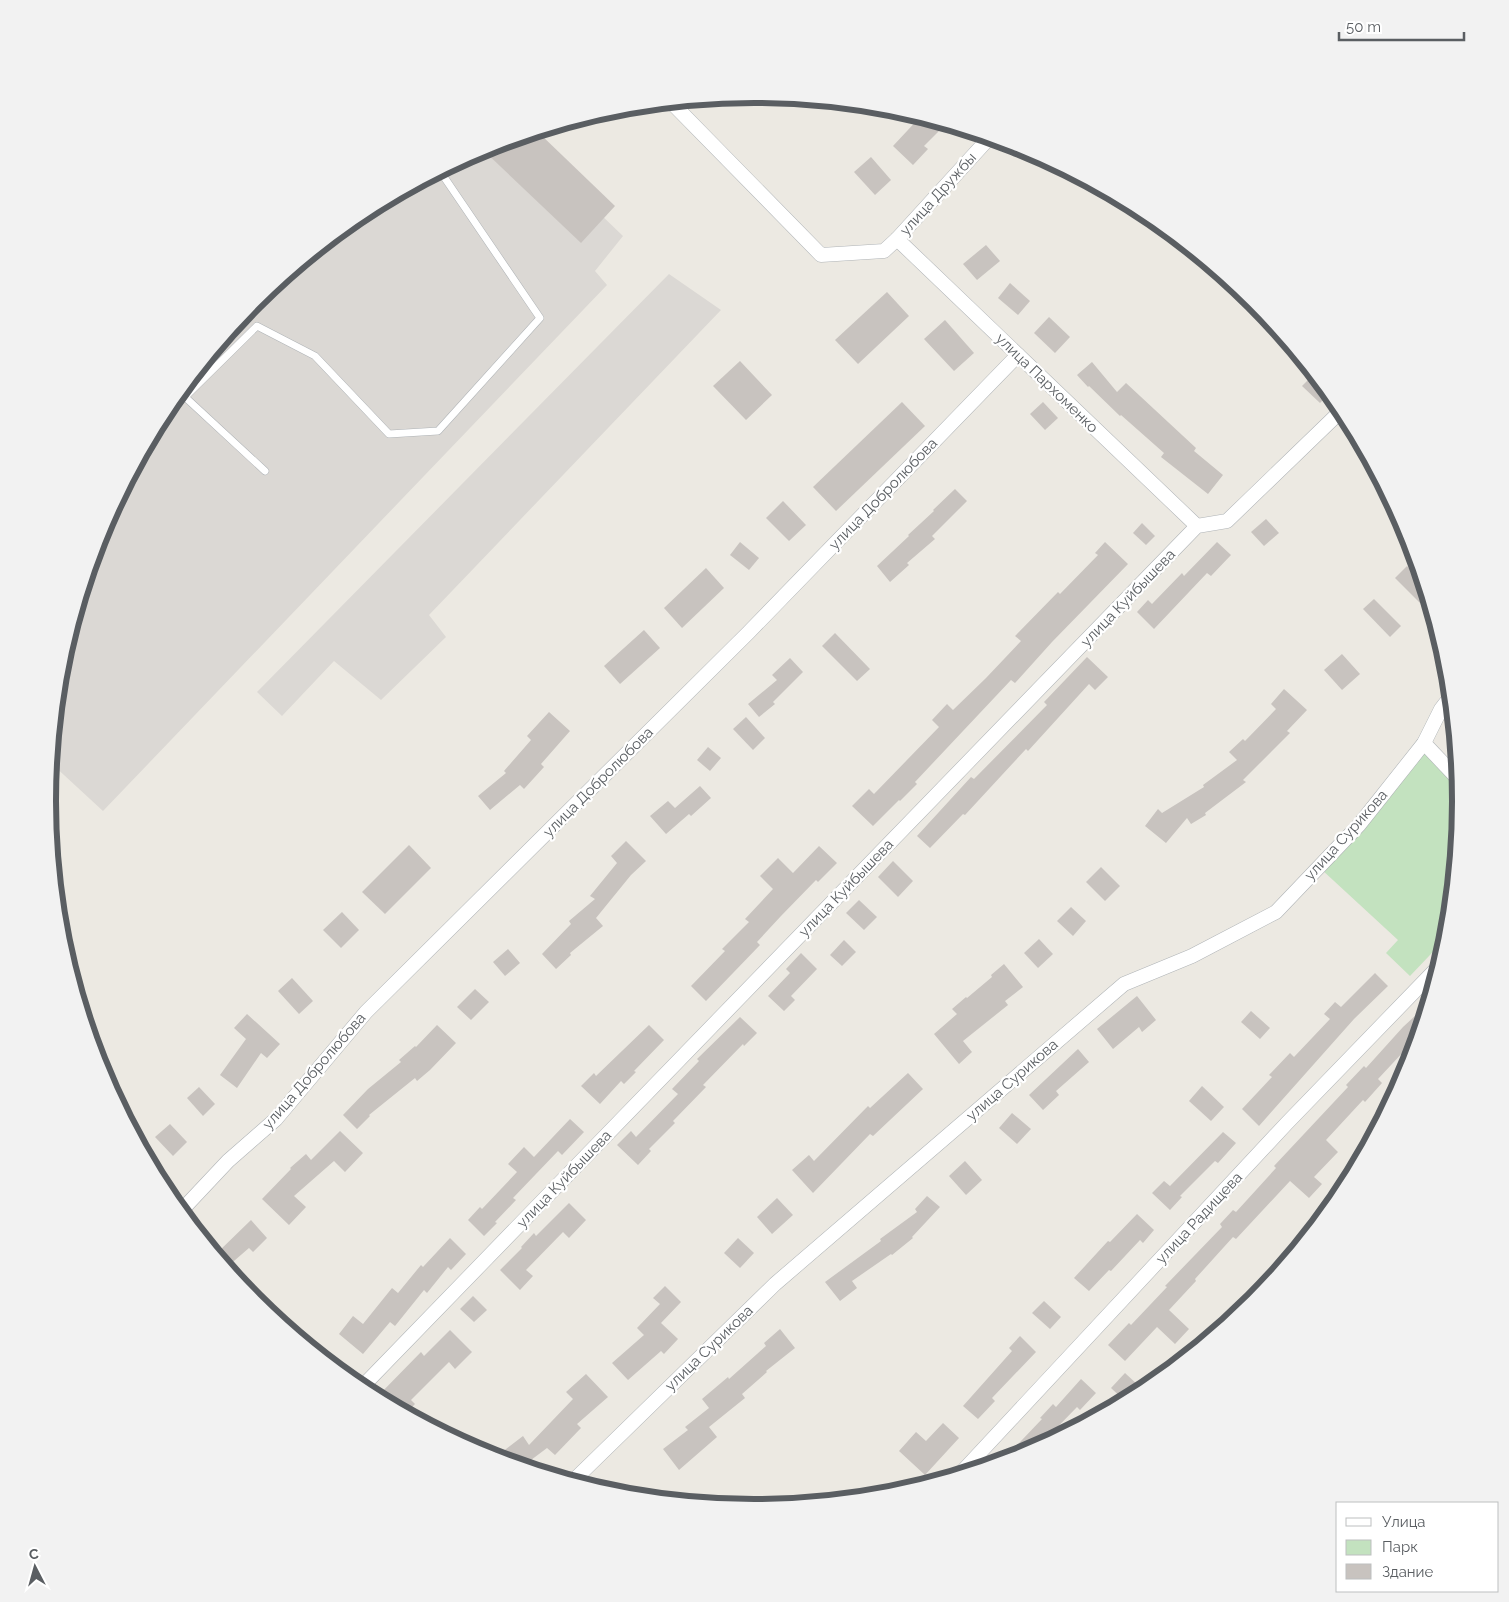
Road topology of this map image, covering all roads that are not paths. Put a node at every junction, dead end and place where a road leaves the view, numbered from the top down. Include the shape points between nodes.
1 (679, 107) edge
2 (985, 142) edge
3 (444, 176) edge
4 (897, 240) junction
5 (1018, 355) junction
6 (190, 391) edge
7 (185, 398) edge
8 (1336, 415) edge
9 (265, 471) dead end
10 (1197, 526) junction
11 (1446, 703) edge
12 (1424, 743) junction
13 (1452, 772) edge
14 (1431, 975) edge
15 (186, 1206) edge
16 (367, 1382) edge
17 (968, 1465) edge
18 (579, 1476) edge

1 - 4 street, улица Дружбы via 821,255 884,251
2 - 4 street, улица Дружбы
3 - 6 lane via 540,318 438,431 388,434 315,356 257,326
4 - 5 street, улица Пархоменко
5 - 10 street, улица Пархоменко
5 - 15 street, улица Добролюбова via 748,632 366,1012 276,1119 228,1161
7 - 9 lane
8 - 10 street via 1227,521
10 - 16 street, улица Куйбышева
11 - 12 street, улица Сурикова
12 - 13 street
12 - 18 street, улица Сурикова via 1359,825 1276,912 1192,956 1124,984 775,1284
14 - 17 street, улица Радищева via 1280,1130

